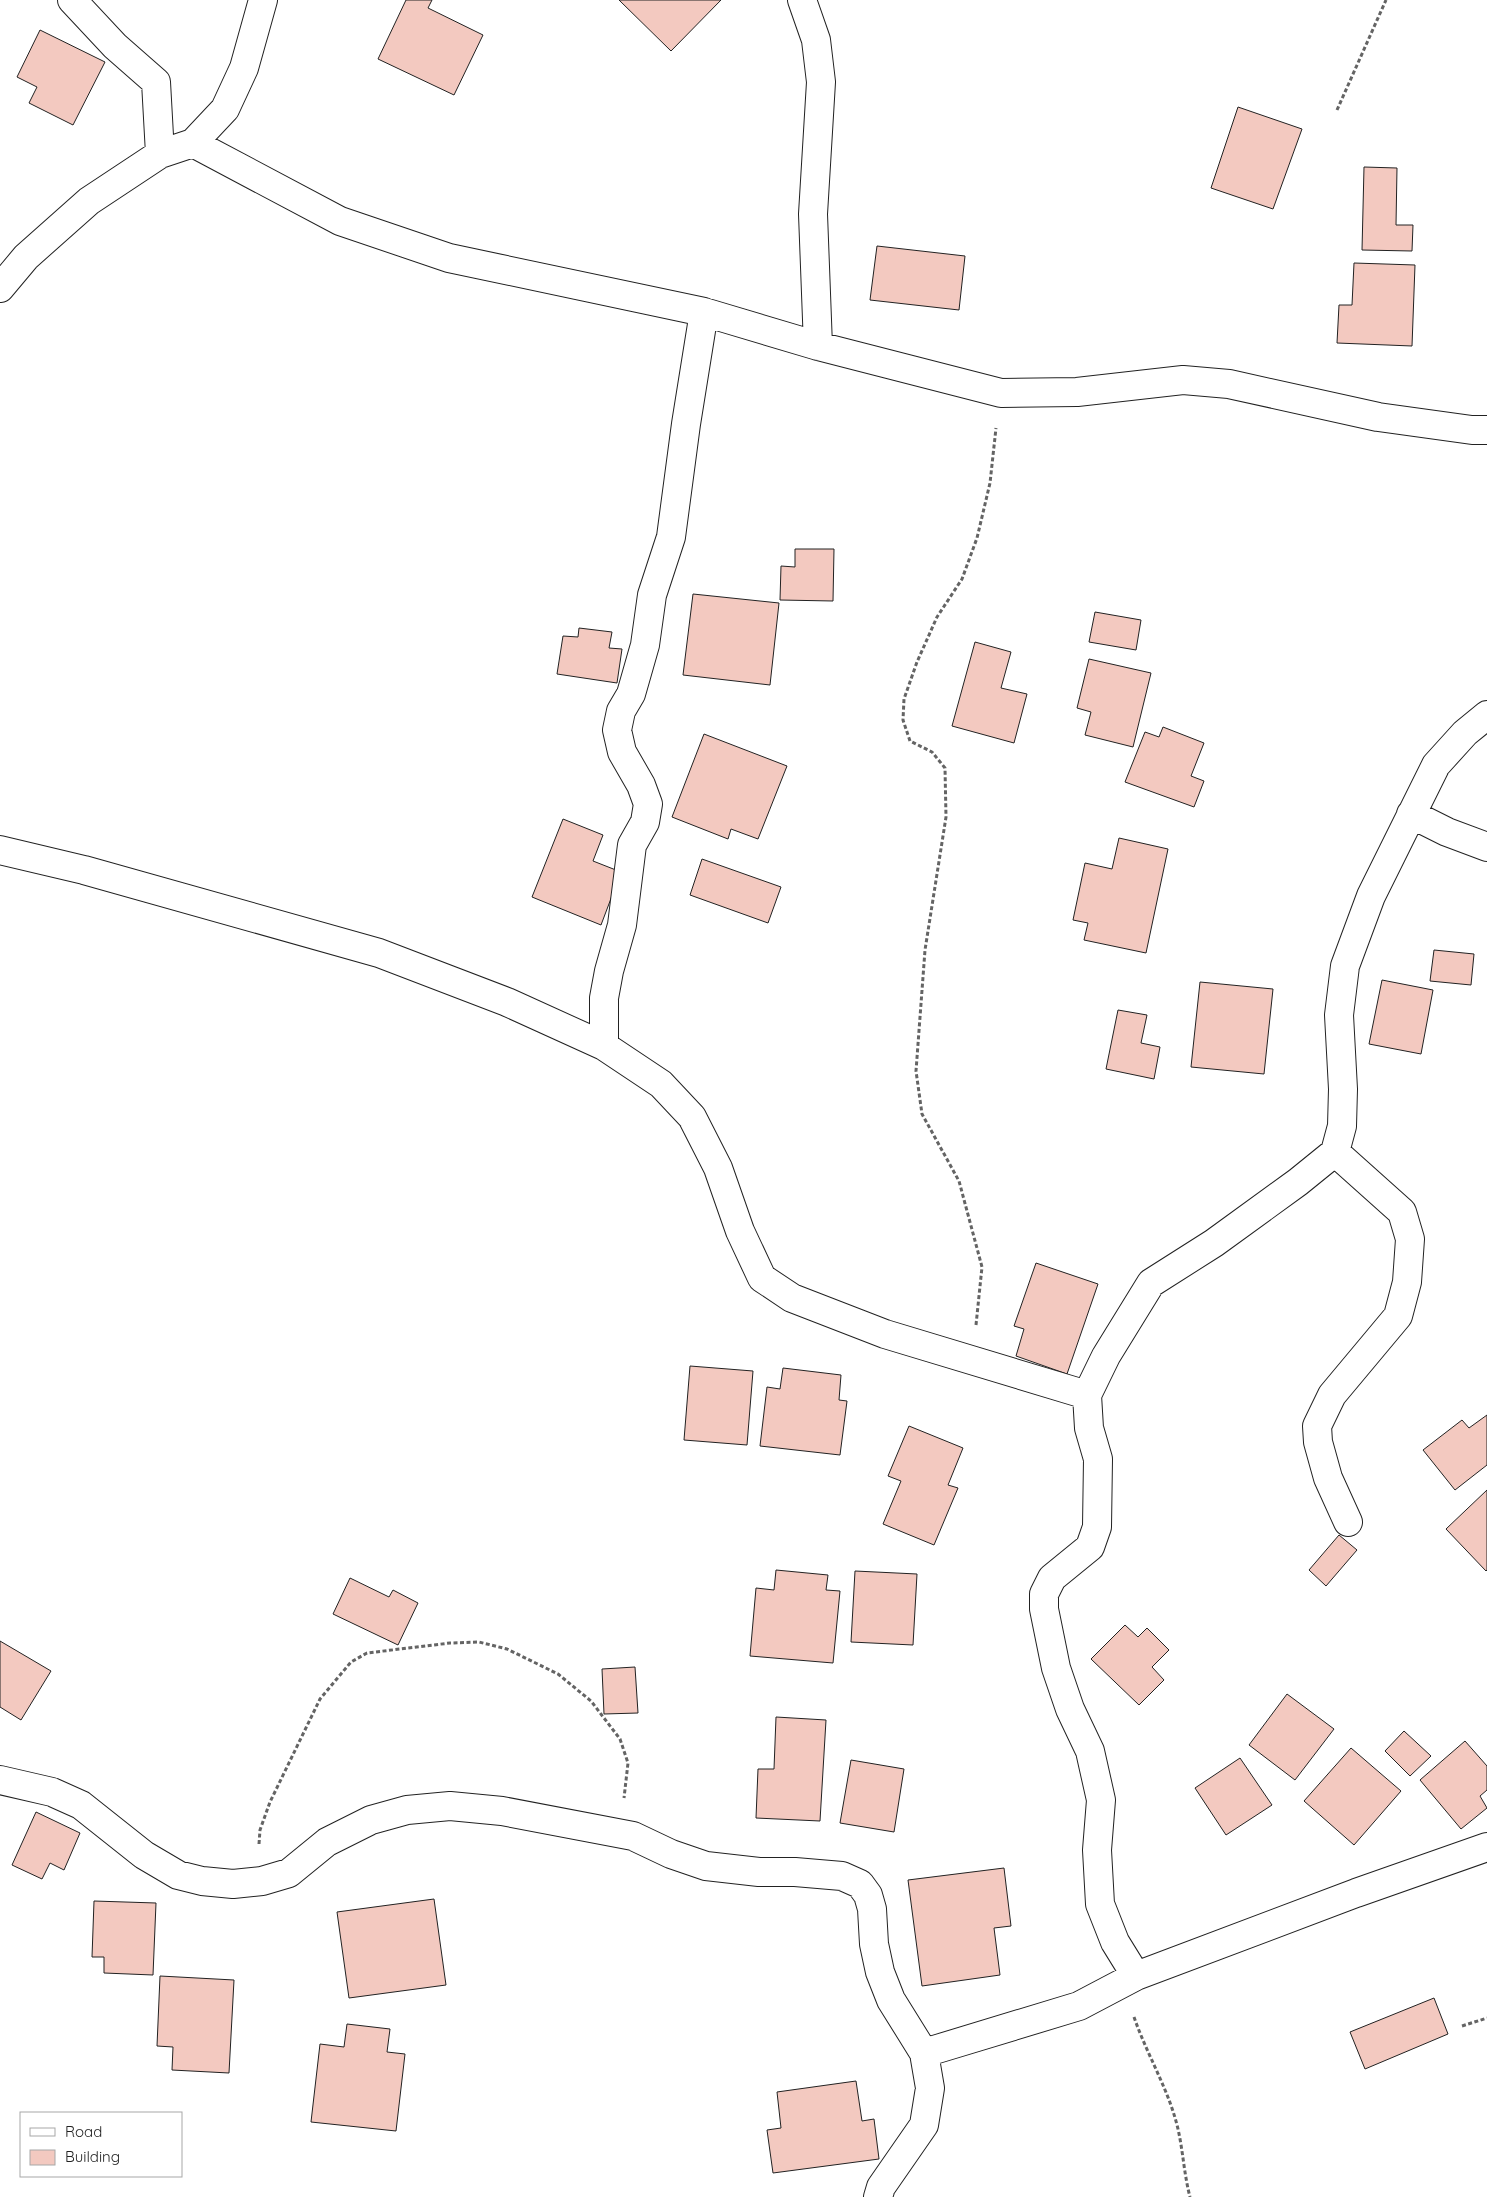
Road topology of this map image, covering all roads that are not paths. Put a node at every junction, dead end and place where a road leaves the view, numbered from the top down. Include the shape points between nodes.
1 (72, 0) edge
2 (263, 0) edge
3 (802, 0) edge
4 (193, 143) junction
5 (160, 154) junction
6 (0, 288) edge
7 (704, 312) junction
8 (818, 346) junction
9 (1487, 430) edge
10 (1487, 716) edge
11 (1476, 738) edge
12 (1411, 814) junction
13 (1487, 847) edge
14 (0, 850) edge
15 (604, 1046) junction
16 (1335, 1152) junction
17 (1087, 1395) junction
18 (1348, 1522) dead end
19 (1, 1783) edge
20 (1487, 1847) edge
21 (1130, 1980) junction
22 (924, 2053) junction
23 (878, 2197) edge

1 - 5 street via 115,46 156,82
2 - 4 street via 244,68 225,109
3 - 8 street via 816,40 821,82 813,214
4 - 5 street
4 - 7 street via 340,221 440,254 564,284
5 - 6 street via 90,200 26,256
7 - 8 street
7 - 15 street via 672,537 652,595 645,645 617,730 622,752 648,804 645,822 632,844 622,925 604,998
8 - 9 street via 1001,393 1077,392 1183,380 1229,384 1378,417
10 - 11 street
11 - 12 street via 1436,765
12 - 13 street
12 - 16 street via 1370,896 1345,966 1339,1015 1342,1126
14 - 15 street via 84,870 379,953 507,1002
15 - 17 street via 661,1084 692,1117 718,1168 740,1232 762,1278 792,1298 885,1334
16 - 17 street via 1214,1243 1150,1283 1106,1356
16 - 18 street via 1402,1212 1410,1239 1407,1282 1398,1316 1332,1395 1317,1426 1328,1478
17 - 21 street via 1089,1428 1098,1459 1097,1527 1090,1547 1052,1578 1044,1594 1044,1609 1056,1668 1070,1709 1090,1751 1101,1800 1097,1850 1100,1904
19 - 22 street via 52,1792 81,1805 144,1855 178,1875 202,1881 233,1884 262,1881 289,1873 328,1842 371,1820 407,1810 450,1806 502,1811 616,1832 706,1866 842,1876 860,1884 868,1895 880,1972 891,2000
20 - 21 street via 1356,1893
21 - 22 street via 1079,2006
22 - 23 street via 930,2088 924,2125 881,2187

